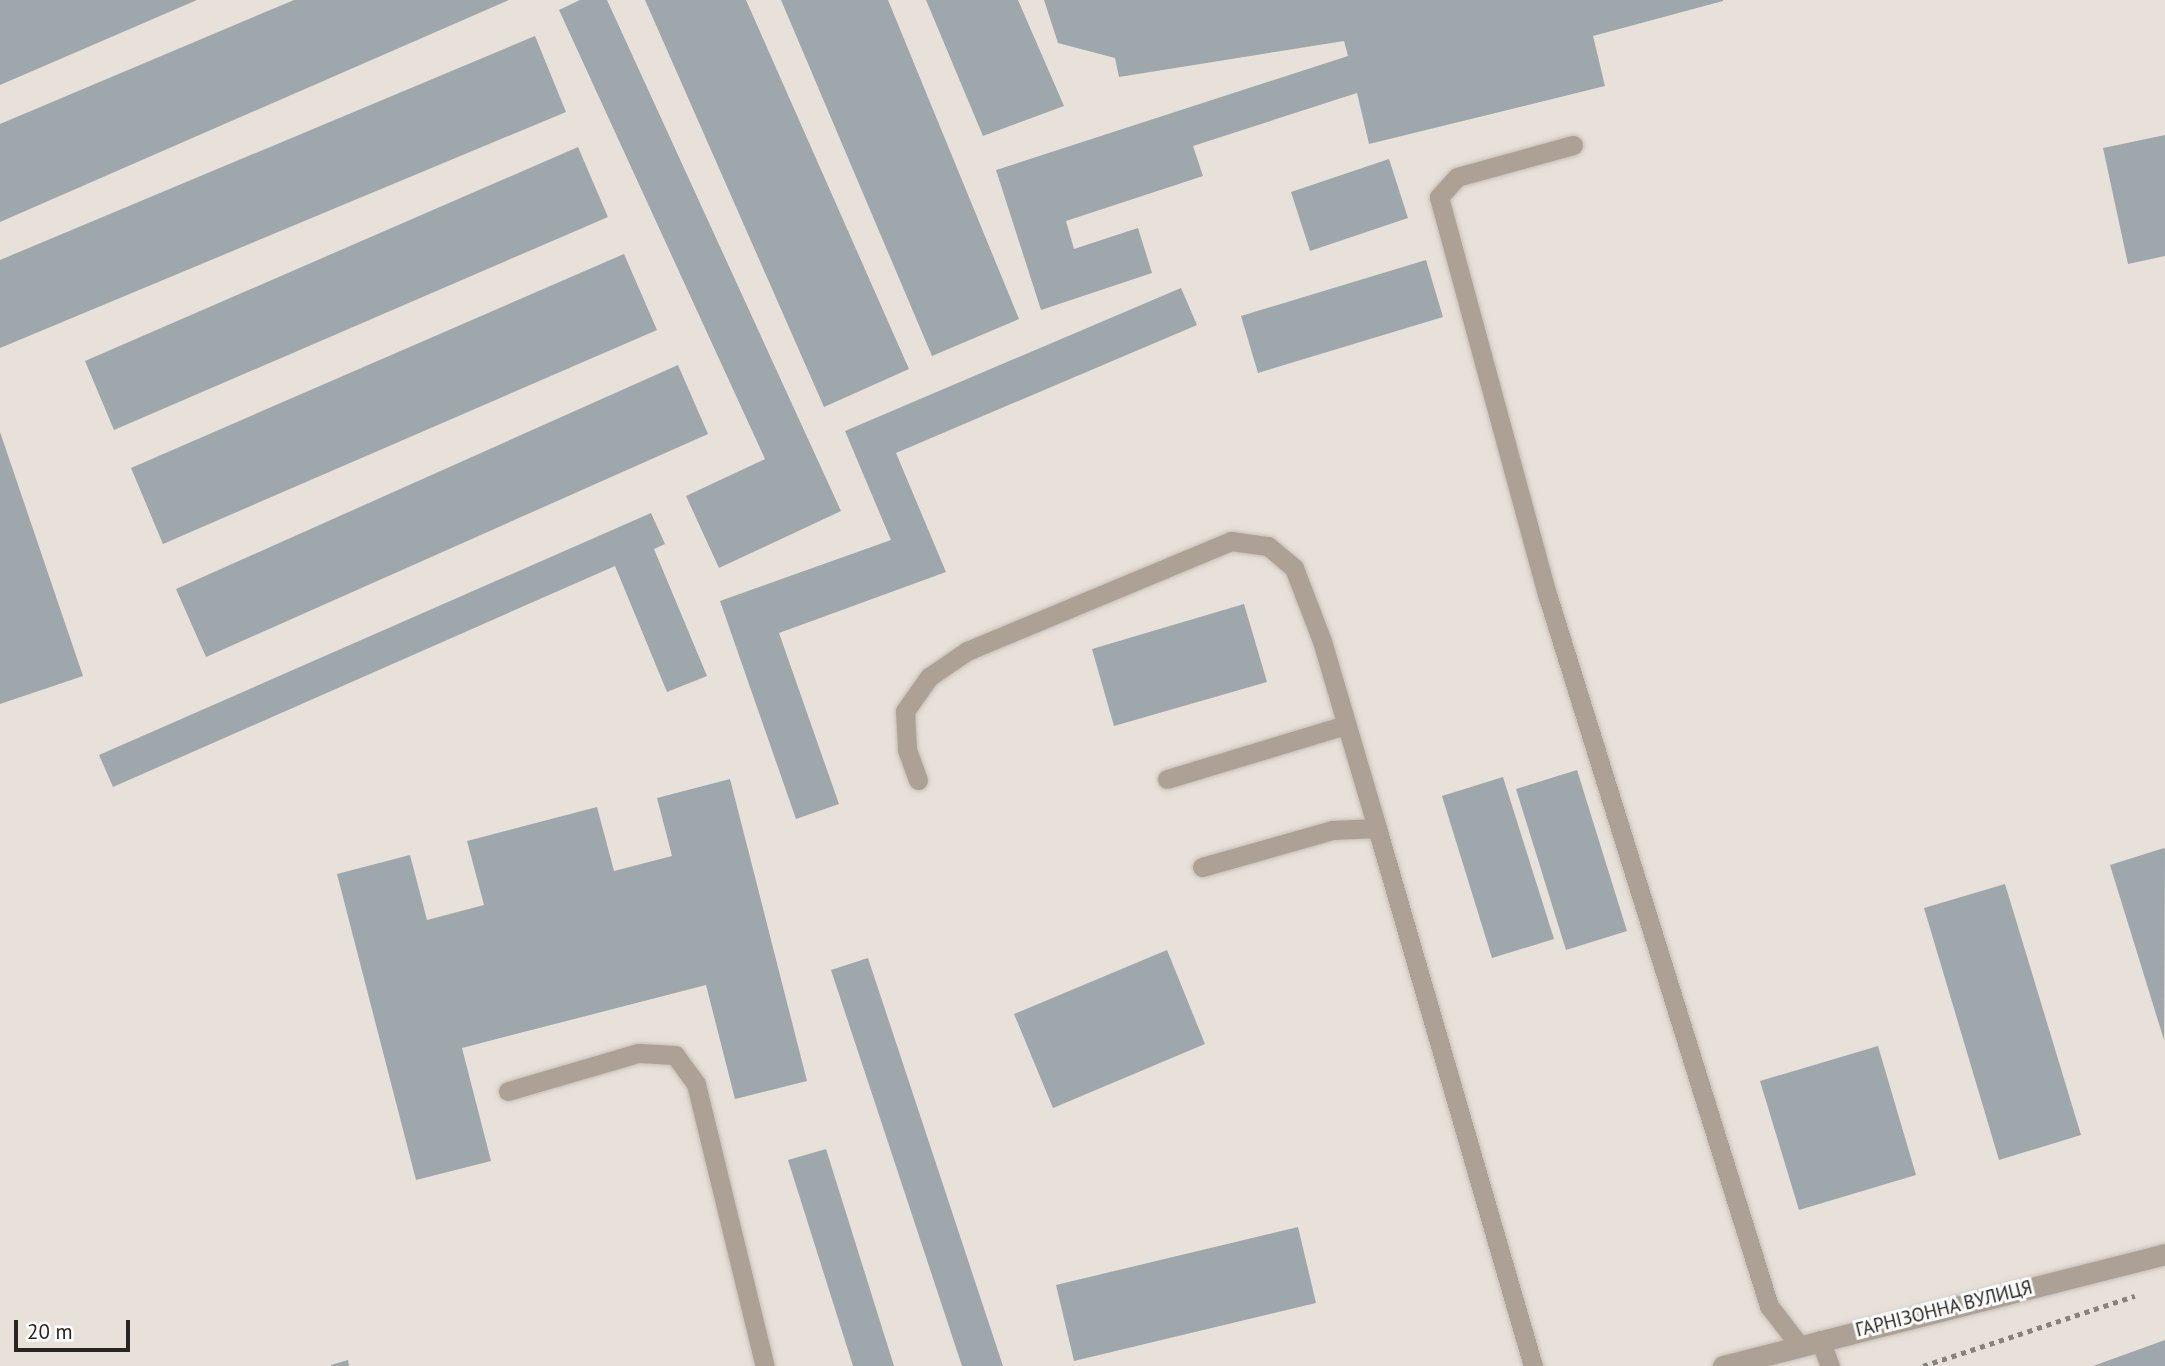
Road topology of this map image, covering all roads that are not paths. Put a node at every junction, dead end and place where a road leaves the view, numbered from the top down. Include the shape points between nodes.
1 (1573, 145) dead end
2 (1346, 725) junction
3 (1167, 779) dead end
4 (918, 780) dead end
5 (1377, 828) junction
6 (1202, 867) dead end
7 (508, 1091) dead end
8 (2165, 1254) edge
9 (1809, 1343) junction
10 (765, 1366) edge
11 (1533, 1366) edge
12 (1723, 1366) edge
13 (1830, 1366) edge

1 - 9 lane via 1457,177 1439,197 1548,597 1769,1306
2 - 3 lane
2 - 4 lane via 1294,568 1268,546 1231,541 967,651 929,677 905,711 907,749
2 - 5 lane
5 - 6 lane via 1334,830
5 - 11 lane
7 - 10 lane via 638,1053 675,1055 696,1083
8 - 9 street, ГАРНІЗОННА ВУЛИЦЯ
9 - 12 street, ГАРНІЗОННА ВУЛИЦЯ
9 - 13 lane

